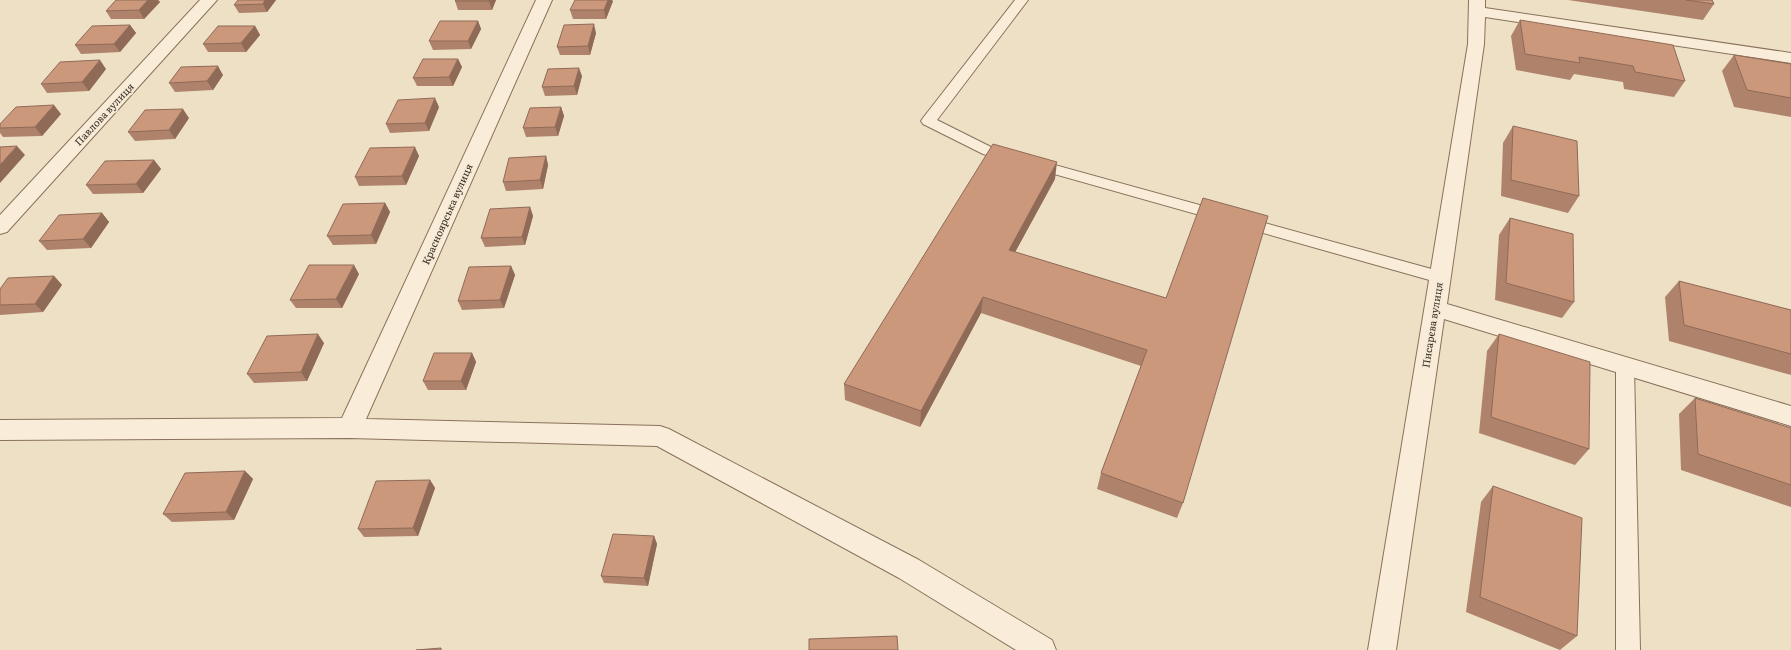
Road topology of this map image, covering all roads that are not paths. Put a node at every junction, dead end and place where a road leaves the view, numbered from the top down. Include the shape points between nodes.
1 (209, 0) edge
2 (544, 0) edge
3 (1022, 0) edge
4 (1476, 6) edge
5 (1791, 58) edge
6 (0, 227) edge
7 (1440, 277) junction
8 (1435, 308) junction
9 (1626, 366) junction
10 (1791, 416) edge
11 (350, 428) junction
12 (0, 430) edge
13 (1042, 650) edge
14 (1382, 650) edge
15 (1628, 650) edge

1 - 6 street, Павлова вулиця
2 - 11 street, Красноярська вулиця
3 - 7 lane via 928,121 988,151
4 - 5 street
4 - 7 street, Писарєва вулиця via 1476,44
7 - 8 street, Писарєва вулиця
8 - 9 street
8 - 14 street, Писарєва вулиця
9 - 10 street
9 - 15 lane
11 - 12 street
11 - 13 street via 660,436 909,569

